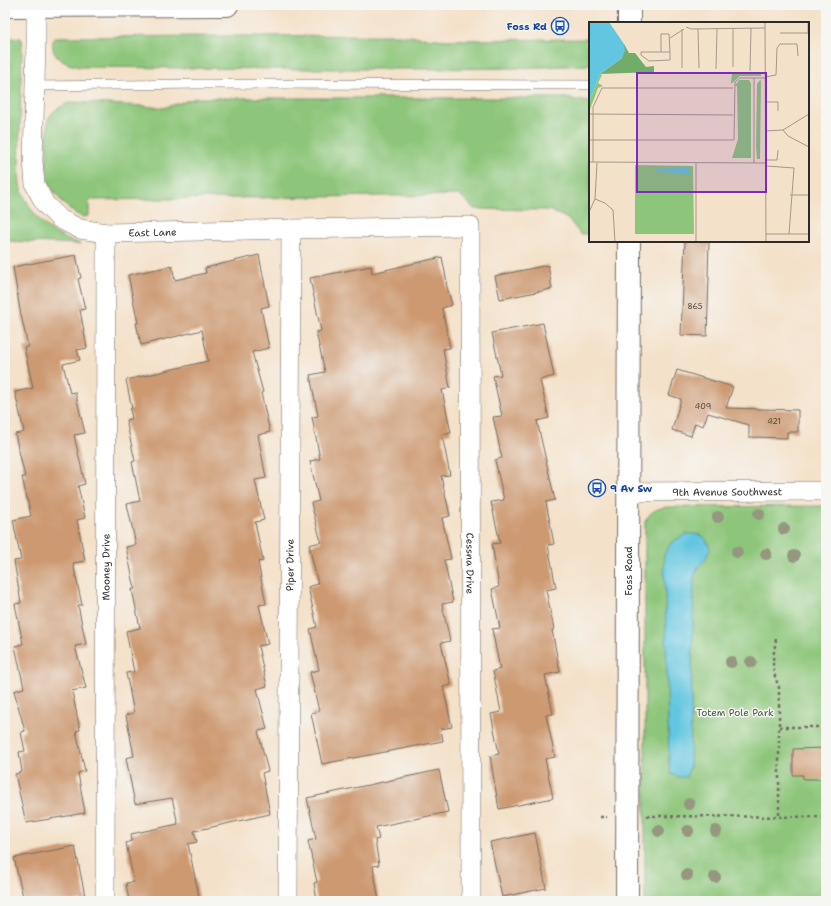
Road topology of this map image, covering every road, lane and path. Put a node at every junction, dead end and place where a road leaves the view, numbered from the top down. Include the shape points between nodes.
1 (29, 5) edge
2 (36, 5) edge
3 (200, 5) edge
4 (227, 5) edge
5 (629, 5) edge
6 (5, 6) edge
7 (629, 22) edge
8 (589, 85) edge
9 (35, 86) junction
10 (470, 226) joint
11 (291, 229) junction
12 (106, 233) junction
13 (629, 242) edge
14 (826, 491) edge
15 (628, 492) junction
16 (776, 639) dead end
17 (779, 727) junction
18 (826, 727) edge
19 (647, 816) dead end
20 (600, 817) dead end
21 (607, 817) dead end
22 (779, 817) junction
23 (826, 817) edge
24 (105, 901) edge
25 (288, 901) edge
26 (471, 901) edge
27 (627, 901) edge

1 - 2 street
1 - 6 street
2 - 3 street
2 - 9 street, East Lane
3 - 4 street
5 - 7 street
8 - 9 lane
9 - 12 street, East Lane via 35,186 45,204 60,219 80,229
10 - 11 street, East Lane
10 - 26 street, Cessna Drive
11 - 12 street, East Lane
11 - 25 street, Piper Drive
12 - 24 street, Mooney Drive
13 - 15 street, Foss Road
14 - 15 street, 9th Avenue Southwest
15 - 27 street, Foss Road
16 - 17 path via 773,672 779,687
17 - 18 path
17 - 22 path
19 - 22 path
20 - 21 path
22 - 23 path

